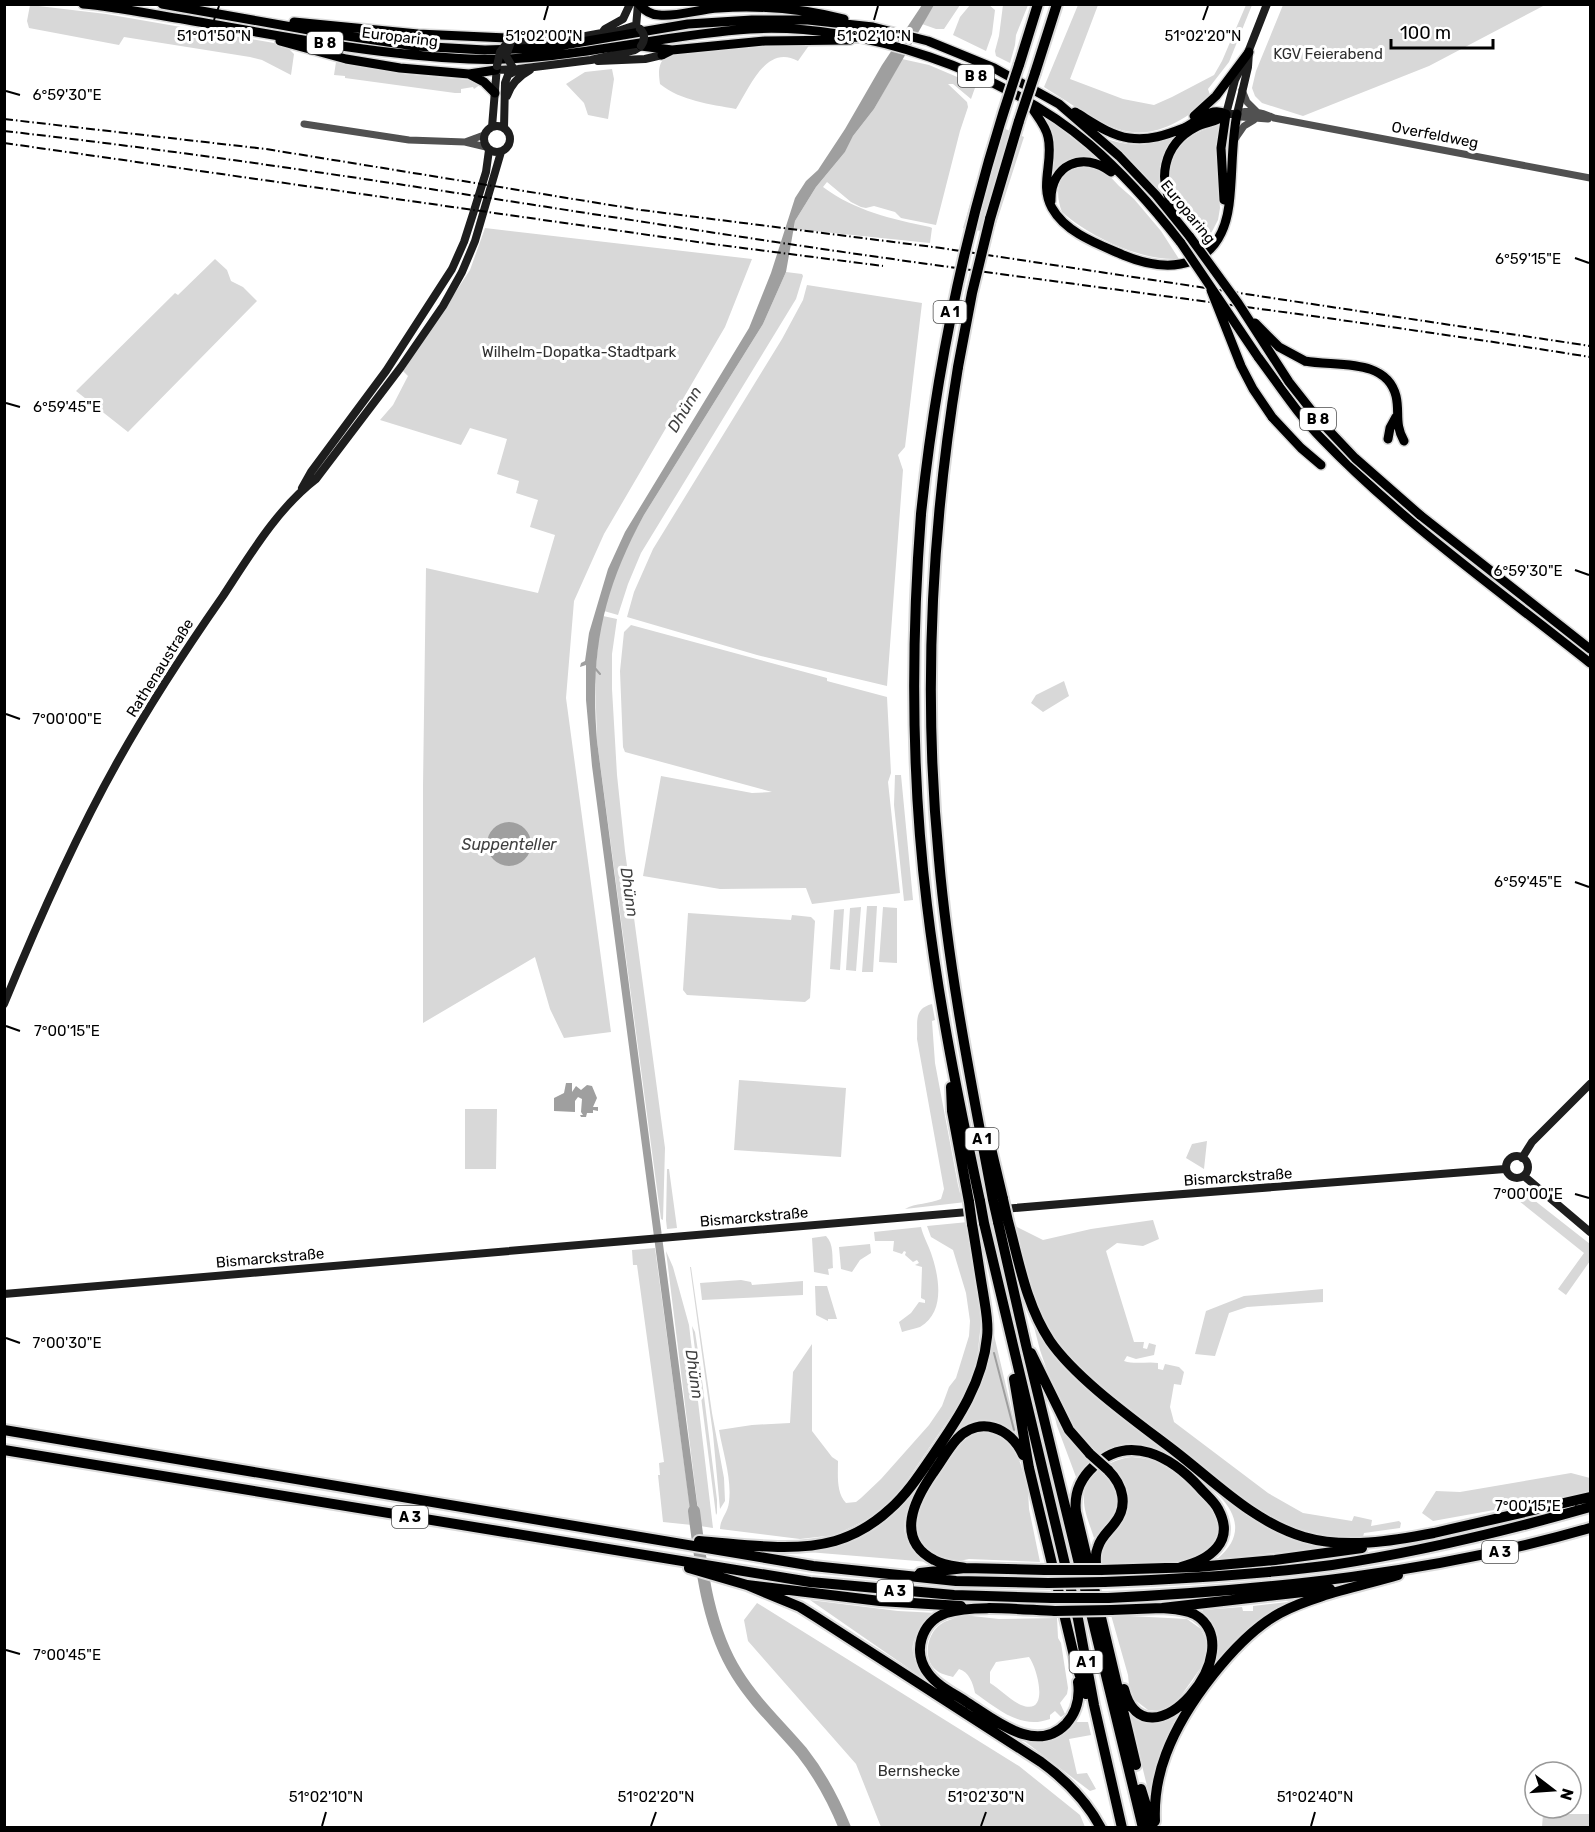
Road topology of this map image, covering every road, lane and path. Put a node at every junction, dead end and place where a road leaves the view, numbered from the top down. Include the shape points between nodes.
1 (83, 4) edge
2 (162, 4) edge
3 (638, 4) edge
4 (1038, 4) edge
5 (1057, 4) edge
6 (1267, 4) edge
7 (627, 7) edge
8 (667, 15) junction
9 (265, 21) junction
10 (873, 27) junction
11 (237, 28) junction
12 (638, 28) junction
13 (602, 33) junction
14 (861, 39) junction
15 (511, 42) junction
16 (646, 47) junction
17 (672, 50) junction
18 (1248, 52) junction
19 (662, 55) joint
20 (591, 60) junction
21 (515, 67) junction
22 (537, 67) junction
23 (496, 68) junction
24 (469, 74) junction
25 (1242, 90) junction
26 (495, 93) junction
27 (505, 103) junction
28 (1029, 103) junction
29 (1059, 104) junction
30 (1226, 114) junction
31 (1237, 114) junction
32 (1258, 116) junction
33 (304, 124) dead end
34 (492, 127) junction
35 (504, 128) junction
36 (1180, 129) junction
37 (484, 135) junction
38 (465, 142) junction
39 (1233, 144) junction
40 (487, 148) junction
41 (501, 152) junction
42 (1590, 178) edge
43 (1135, 187) junction
44 (1051, 206) junction
45 (1225, 217) junction
46 (1186, 240) junction
47 (1211, 290) junction
48 (1238, 303) junction
49 (1396, 417) junction
50 (1388, 439) dead end
51 (1404, 441) dead end
52 (1321, 465) dead end
53 (300, 492) junction
54 (1590, 649) edge
55 (1590, 663) edge
56 (4, 1004) edge
57 (1590, 1084) edge
58 (1522, 1158) junction
59 (1506, 1169) junction
60 (1524, 1176) junction
61 (974, 1202) junction
62 (1003, 1221) junction
63 (1590, 1232) edge
64 (4, 1294) edge
65 (1002, 1301) junction
66 (1026, 1345) junction
67 (4, 1430) edge
68 (4, 1450) edge
69 (1029, 1468) junction
70 (1590, 1497) edge
71 (1590, 1507) edge
72 (1590, 1528) edge
73 (1390, 1542) junction
74 (735, 1548) junction
75 (647, 1555) junction
76 (1181, 1567) junction
77 (964, 1568) junction
78 (901, 1576) junction
79 (1379, 1576) junction
80 (744, 1584) junction
81 (1162, 1608) junction
82 (988, 1609) junction
83 (1076, 1664) junction
84 (1116, 1801) junction
85 (1101, 1827) edge
86 (1122, 1827) edge
87 (1143, 1827) edge
88 (1154, 1827) edge

1 - 11 highway, Europaring / B 8
2 - 9 highway, Europaring / B 8
3 - 8 highway via 651,14
3 - 12 main road
4 - 61 highway, A 1, bridge via 985,170 955,290 938,379 921,514 914,630 915,755 927,905 948,1041 952,1111
5 - 62 highway, A 1, bridge via 1002,175 972,292 951,411 937,524 930,668 933,784 943,899 970,1077
6 - 18 main road
7 - 13 main road via 623,19
8 - 10 highway via 766,6
8 - 12 highway
9 - 10 highway, Europaring / B 8 via 415,46 485,50 546,48 688,24 752,20 808,20
9 - 15 highway via 507,38
10 - 29 highway, Europaring / B 8 via 928,41 994,68
11 - 14 highway, Europaring / B 8 via 414,56 486,60 547,56 751,29 825,30
11 - 24 highway via 346,59
12 - 13 main road
12 - 16 main road, bridge via 644,34
13 - 15 main road via 564,40
14 - 17 highway via 765,40
14 - 28 highway, Europaring / B 8 via 953,65
15 - 21 main road, bridge via 506,56
15 - 23 main road, bridge via 500,52
16 - 17 highway
16 - 20 main road
17 - 19 highway
18 - 25 main road
18 - 30 main road
18 - 36 highway via 1216,96
19 - 20 main road via 631,61
20 - 22 main road
21 - 22 main road
21 - 23 main road
21 - 27 main road via 505,83
22 - 27 main road via 515,81
23 - 24 highway
23 - 26 main road
24 - 26 highway
25 - 31 main road
25 - 32 street
26 - 34 main road
27 - 35 main road
28 - 43 highway, Europaring / B 8 via 1088,143
28 - 44 highway via 1048,135 1046,194
29 - 36 highway via 1129,138 1157,138
29 - 46 highway, Europaring / B 8 via 1119,156 1156,195
30 - 31 main road
30 - 36 highway via 1211,113
30 - 45 highway via 1221,148
30 - 46 highway via 1183,135 1166,160 1163,177 1167,196 1183,219
31 - 32 street, Overfeldweg
31 - 39 highway
32 - 39 street via 1244,126
32 - 42 street, Overfeldweg
33 - 38 street via 409,140
34 - 35 main road
34 - 37 main road
35 - 41 main road via 510,141
37 - 38 street
37 - 40 main road
38 - 40 street
39 - 45 highway
40 - 41 main road
40 - 53 main road, Rathenaustraße via 486,172 452,269
41 - 53 main road, Rathenaustraße via 475,241 443,306 323,470
43 - 44 highway via 1100,164 1080,161 1061,171 1054,182
43 - 46 highway, Europaring / B 8
44 - 45 highway via 1068,226 1102,246 1167,266 1179,266 1202,255 1214,244
46 - 47 highway, Europaring / B 8, bridge
46 - 48 highway, Europaring / B 8, bridge
47 - 52 highway, bridge via 1241,366 1272,417
47 - 55 highway, Europaring / B 8, bridge via 1303,418 1347,464 1414,524
48 - 49 highway, bridge via 1273,342 1294,356 1317,363 1367,368 1382,376 1391,385 1397,401
48 - 54 highway, Europaring / B 8, bridge via 1277,365 1319,420 1355,458 1420,515
49 - 50 highway
49 - 51 highway
53 - 56 main road, Rathenaustraße via 217,604 118,762 65,866
57 - 58 main road via 1532,1142
58 - 59 main road via 1513,1157
58 - 60 main road via 1528,1167
59 - 60 main road via 1514,1179
59 - 64 main road, Bismarckstraße
60 - 63 main road
61 - 65 highway, A 1, bridge via 984,1223
61 - 74 highway, bridge via 972,1224 987,1317 984,1358 968,1400 925,1466 890,1509 850,1535 823,1544
62 - 66 highway, A 1
62 - 73 highway via 1028,1296 1050,1341 1097,1389 1275,1526 1320,1541
65 - 69 highway via 1003,1332
65 - 84 highway, A 1 via 1078,1619
66 - 81 highway, bridge via 1069,1430 1120,1487 1123,1503 1118,1519 1103,1536 1095,1564 1127,1699 1138,1712 1155,1717 1167,1715 1184,1703 1208,1668 1213,1651 1209,1631 1198,1618
66 - 87 highway, A 1
67 - 74 highway, A 3 via 645,1538
68 - 75 highway, A 3
69 - 77 highway via 1019,1446 1005,1431 989,1426 974,1428 958,1438 921,1491 911,1516 916,1542 932,1559
69 - 83 highway
70 - 73 highway
71 - 78 highway, A 3, bridge via 1385,1556 1277,1571 1048,1583
72 - 79 highway, A 3 via 1500,1552
73 - 76 highway via 1275,1560
74 - 78 highway, A 3 via 813,1566
75 - 79 highway, A 3, bridge via 810,1582 1052,1598 1274,1587
75 - 80 highway
76 - 77 highway, bridge
76 - 88 highway via 1199,1562 1215,1550 1222,1538 1217,1506 1190,1477 1155,1454 1126,1450 1109,1455 1086,1473 1075,1500 1076,1512 1141,1788
77 - 78 highway
79 - 81 highway via 1299,1594
79 - 88 highway via 1294,1606 1260,1626 1234,1649 1170,1745 1156,1789
80 - 82 highway via 880,1601
80 - 85 highway via 800,1607 1041,1762 1073,1788
81 - 82 highway, bridge
82 - 83 highway via 954,1611 938,1617 923,1635 920,1655 925,1670 937,1682 1007,1727 1038,1736 1063,1727 1077,1705
83 - 84 highway via 1105,1779
84 - 86 highway, A 1

